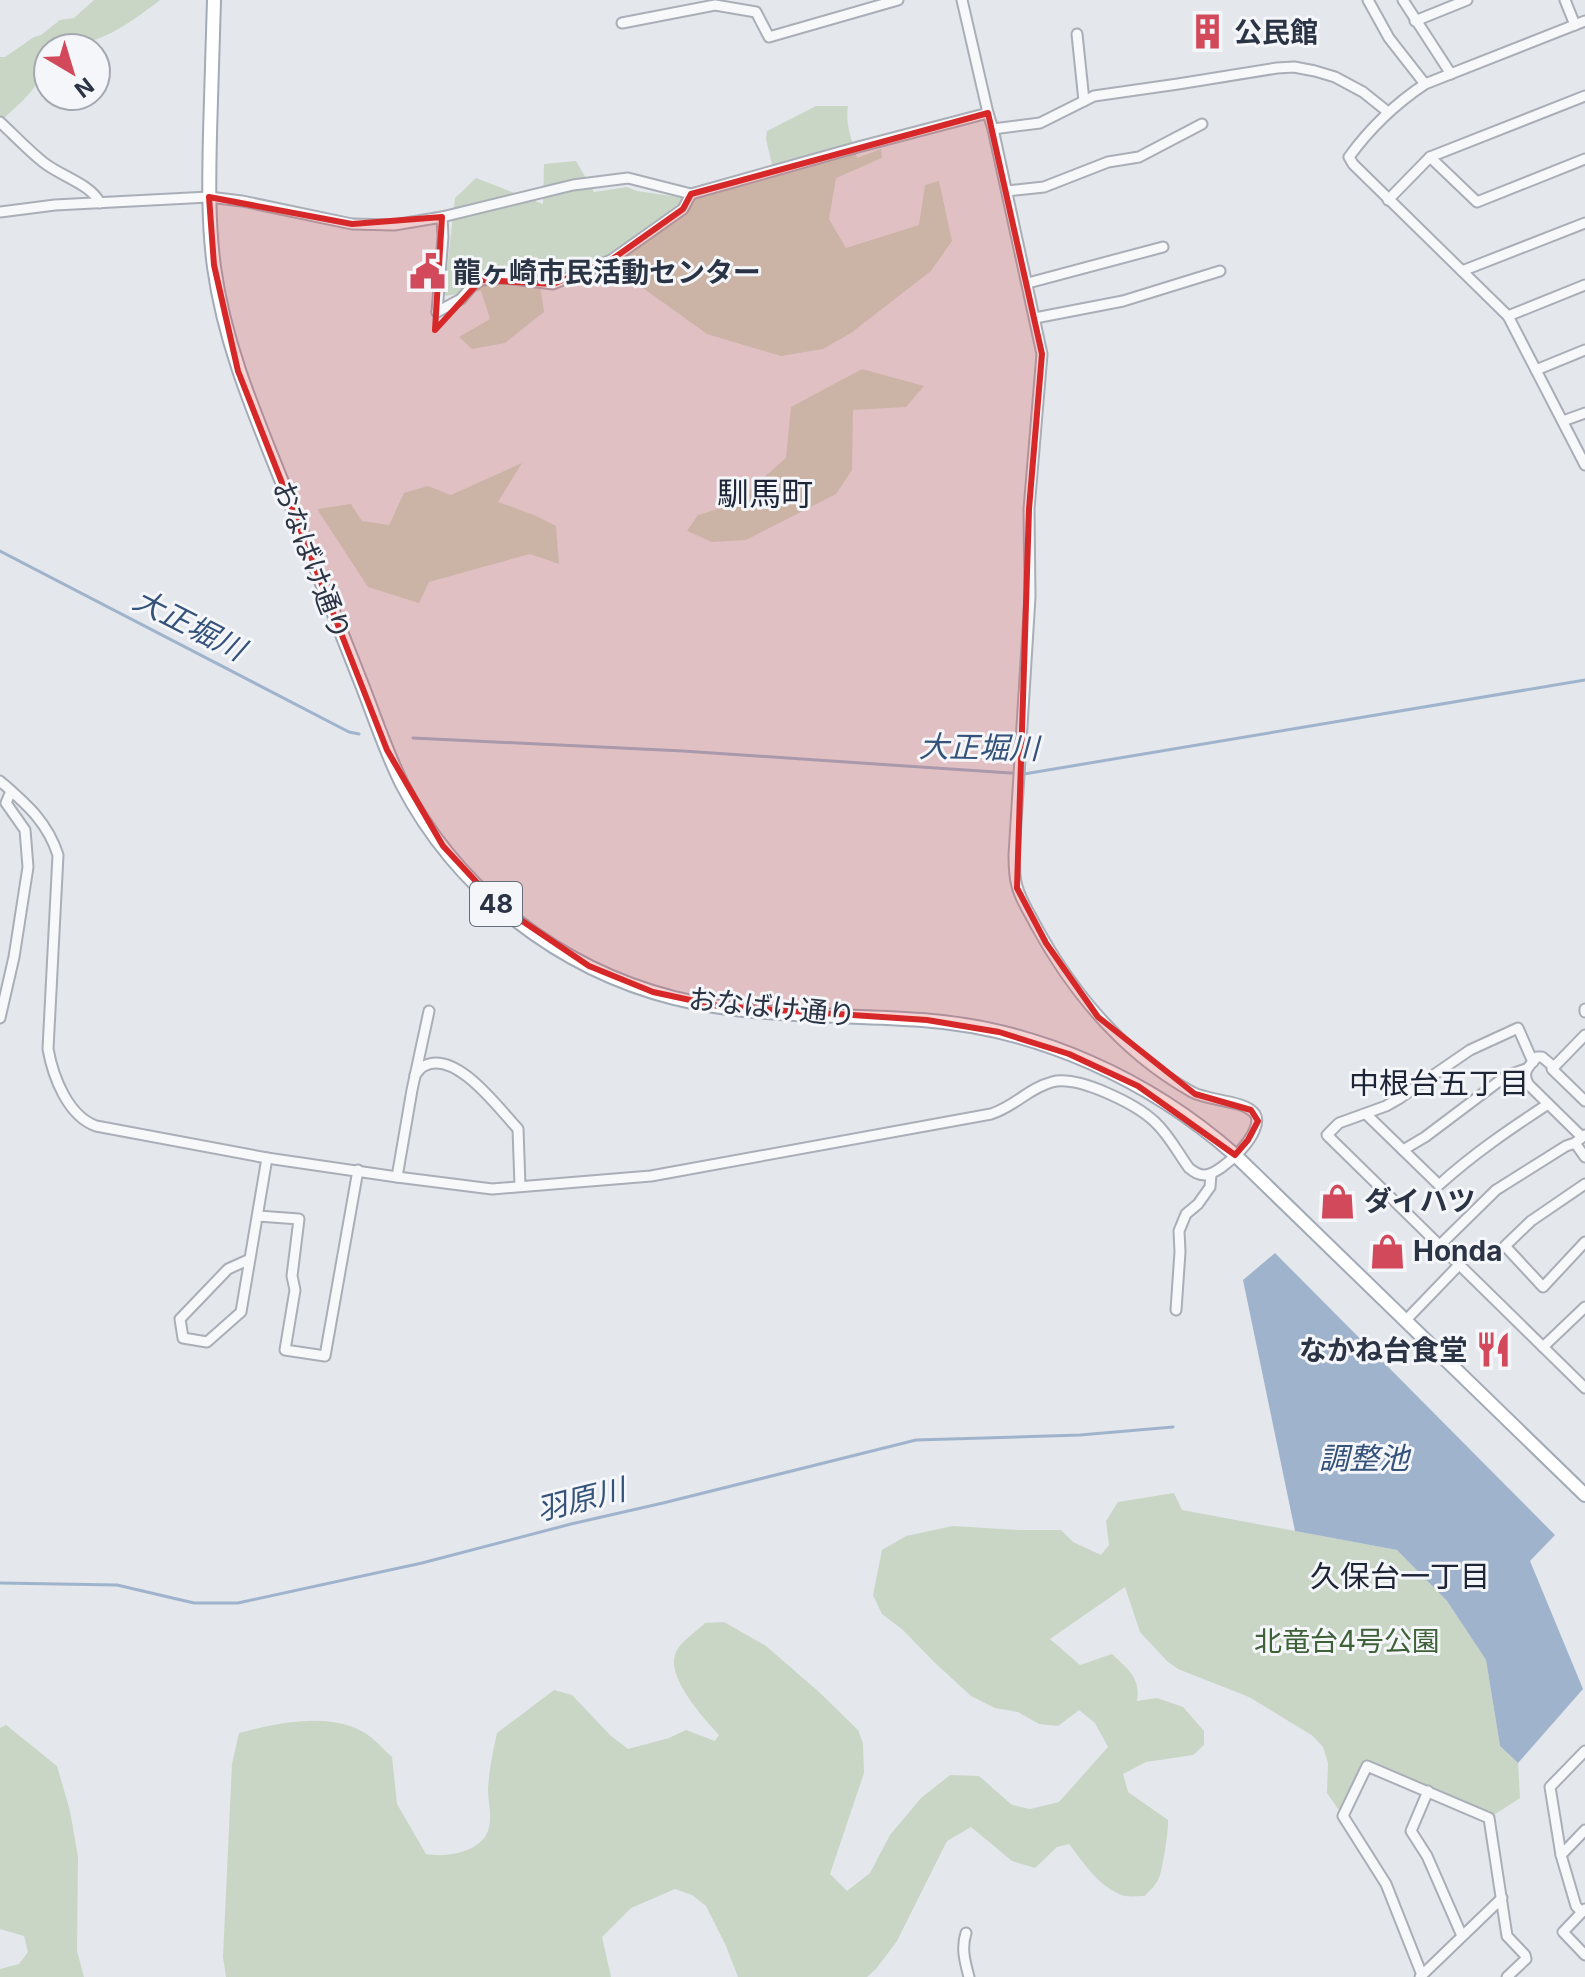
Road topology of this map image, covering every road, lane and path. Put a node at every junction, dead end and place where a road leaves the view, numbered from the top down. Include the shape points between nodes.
1 (214, 0) edge
2 (898, 0) edge
3 (962, 0) edge
4 (1368, 0) edge
5 (1403, 0) edge
6 (1467, 0) edge
7 (1565, 0) edge
8 (1415, 21) junction
9 (622, 23) dead end
10 (1580, 23) edge
11 (1077, 34) dead end
12 (1451, 74) junction
13 (1425, 84) junction
14 (1585, 96) edge
15 (1084, 101) junction
16 (1388, 112) junction
17 (988, 113) junction
18 (0, 122) edge
19 (1202, 124) dead end
20 (993, 129) junction
21 (1430, 157) junction
22 (1585, 159) edge
23 (1007, 191) junction
24 (691, 194) junction
25 (209, 197) junction
26 (1388, 200) junction
27 (100, 203) junction
28 (0, 212) edge
29 (442, 217) junction
30 (1585, 223) edge
31 (1163, 247) dead end
32 (1220, 271) dead end
33 (1462, 271) junction
34 (1028, 283) junction
35 (1585, 285) edge
36 (1508, 316) junction
37 (1035, 318) junction
38 (1585, 350) edge
39 (1536, 370) junction
40 (1585, 413) edge
41 (1563, 421) junction
42 (1585, 465) edge
43 (0, 781) edge
44 (11, 791) junction
45 (429, 1011) dead end
46 (0, 1018) edge
47 (1585, 1035) edge
48 (1529, 1065) junction
49 (1554, 1067) junction
50 (415, 1075) junction
51 (1585, 1101) edge
52 (1548, 1104) junction
53 (1366, 1114) junction
54 (1581, 1138) edge
55 (1403, 1150) junction
56 (1235, 1155) junction
57 (1585, 1157) edge
58 (267, 1158) junction
59 (358, 1170) junction
60 (1211, 1174) junction
61 (397, 1177) junction
62 (1585, 1184) edge
63 (520, 1186) junction
64 (258, 1216) junction
65 (1585, 1242) edge
66 (1440, 1245) junction
67 (250, 1259) junction
68 (1459, 1265) junction
69 (1585, 1307) edge
70 (1176, 1310) dead end
71 (1406, 1320) junction
72 (1543, 1347) junction
73 (1585, 1388) edge
74 (1583, 1488) edge
75 (1585, 1751) edge
76 (1428, 1791) junction
77 (1585, 1830) edge
78 (1561, 1855) junction
79 (1502, 1898) junction
80 (1583, 1910) edge
81 (966, 1933) dead end
82 (1462, 1936) junction
83 (1585, 1955) edge
84 (1421, 1976) edge
85 (969, 1977) edge
86 (1507, 1977) edge

1 - 25 main road, おなばけ通り / 48
2 - 9 street via 769,37 756,12 715,5
3 - 17 street
4 - 13 street
5 - 8 street
6 - 8 street
7 - 10 street
8 - 12 street
10 - 12 street
11 - 15 street
12 - 13 street
13 - 16 street
14 - 21 street
15 - 16 street via 1294,67 1351,84
15 - 20 street via 1040,123
16 - 26 street via 1349,157
17 - 20 street
17 - 24 street
18 - 27 street via 43,162 96,194
19 - 23 street via 1139,157 1108,162 1044,187
20 - 23 street
21 - 22 street via 1477,202
21 - 26 street
23 - 34 street
24 - 29 street via 628,178 573,185
24 - 29 street via 683,209 611,260 553,284 481,280 437,312
25 - 27 street
25 - 29 street via 352,224 394,225
25 - 56 main road, おなばけ通り / 48 via 218,293 252,408 402,783 443,846 479,888 560,950 616,978 676,998 768,1011 927,1020 1048,1046 1162,1098
26 - 33 street
27 - 28 street
30 - 33 street
31 - 34 street
32 - 37 street via 1123,301
33 - 36 street
34 - 37 street
35 - 36 street
36 - 39 street
37 - 56 street via 1042,354 1029,509 1017,888 1046,943 1098,1017 1195,1094 1251,1110 1258,1121 1254,1134
38 - 39 street
39 - 41 street
40 - 41 street
41 - 42 street
43 - 44 street
44 - 46 street via 6,803 25,830 28,867
44 - 58 street via 42,821 58,855 48,1049 55,1077 75,1111 96,1126
45 - 50 street
47 - 49 street
48 - 49 street via 1542,1057
48 - 52 street via 1525,1079
48 - 53 street via 1518,1028 1470,1050 1416,1089
48 - 55 street
49 - 51 street
50 - 61 street
50 - 63 street via 425,1065 457,1068 518,1129
52 - 54 street
52 - 55 street via 1439,1185
53 - 55 street
53 - 66 street via 1339,1123 1327,1135
54 - 57 street
54 - 66 street via 1496,1190
56 - 60 street
56 - 71 main road, おなばけ通り / 48
58 - 59 street
58 - 64 street
59 - 61 street
59 - 64 street via 325,1356 285,1350 299,1219
60 - 63 street via 1189,1168 1153,1120 1094,1088 1067,1080 1042,1086 991,1114 651,1176
60 - 70 street via 1210,1187 1186,1214 1179,1231
61 - 63 street via 492,1189
62 - 65 street via 1505,1246 1543,1287
64 - 67 street
66 - 68 street
67 - 67 street via 228,1269 180,1319 183,1338 207,1342 241,1312
68 - 71 street
68 - 72 street
69 - 72 street
71 - 74 main road, おなばけ通り / 48
72 - 73 street
75 - 78 street via 1550,1787
76 - 79 street via 1489,1818
76 - 82 street via 1411,1831
76 - 84 street via 1367,1766 1343,1816 1386,1884
77 - 78 street
78 - 80 street via 1576,1906
79 - 82 street
79 - 86 street via 1507,1936 1526,1959
80 - 83 street via 1563,1932
81 - 85 street
82 - 84 street

